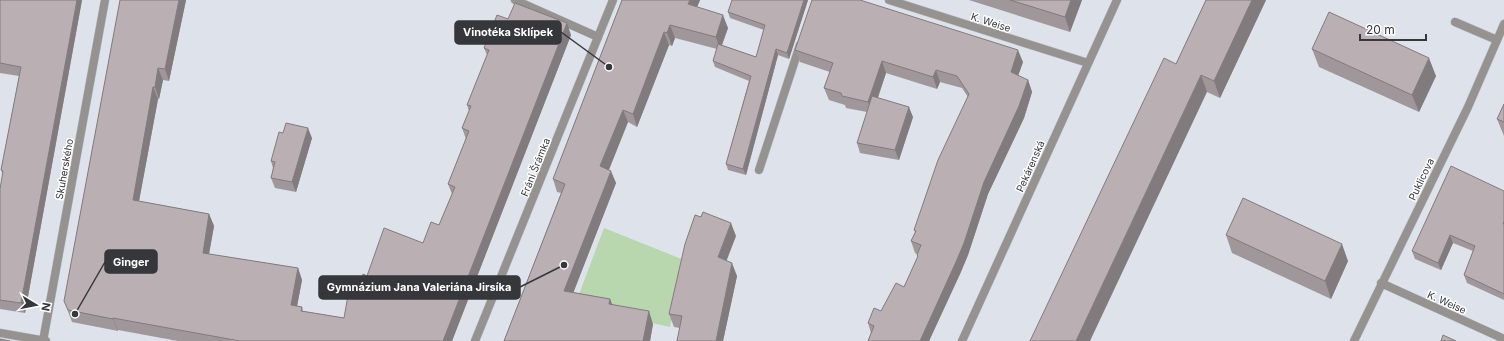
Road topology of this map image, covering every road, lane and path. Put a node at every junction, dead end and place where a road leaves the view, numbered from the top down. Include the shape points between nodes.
1 (105, 0) edge
2 (515, 0) edge
3 (613, 0) edge
4 (889, 0) edge
5 (1117, 0) edge
6 (1455, 22) dead end
7 (1504, 24) edge
8 (598, 37) junction
9 (802, 37) edge
10 (1496, 40) junction
11 (1088, 63) junction
12 (759, 170) dead end
13 (1381, 283) junction
14 (0, 333) edge
15 (1504, 339) edge
16 (44, 341) edge
17 (475, 341) edge
18 (962, 341) edge
19 (1354, 341) edge

1 - 16 street, Skuherského
2 - 8 street
3 - 8 street, Fráni Šrámka
4 - 11 street, K. Weise
5 - 11 street, Pekárenská
6 - 10 street
7 - 10 street, Puklicova
8 - 17 street, Fráni Šrámka
9 - 12 street
10 - 13 street, Puklicova via 1468,106
11 - 18 street, Pekárenská
13 - 15 street, K. Weise
13 - 19 street, Puklicova
14 - 16 street

